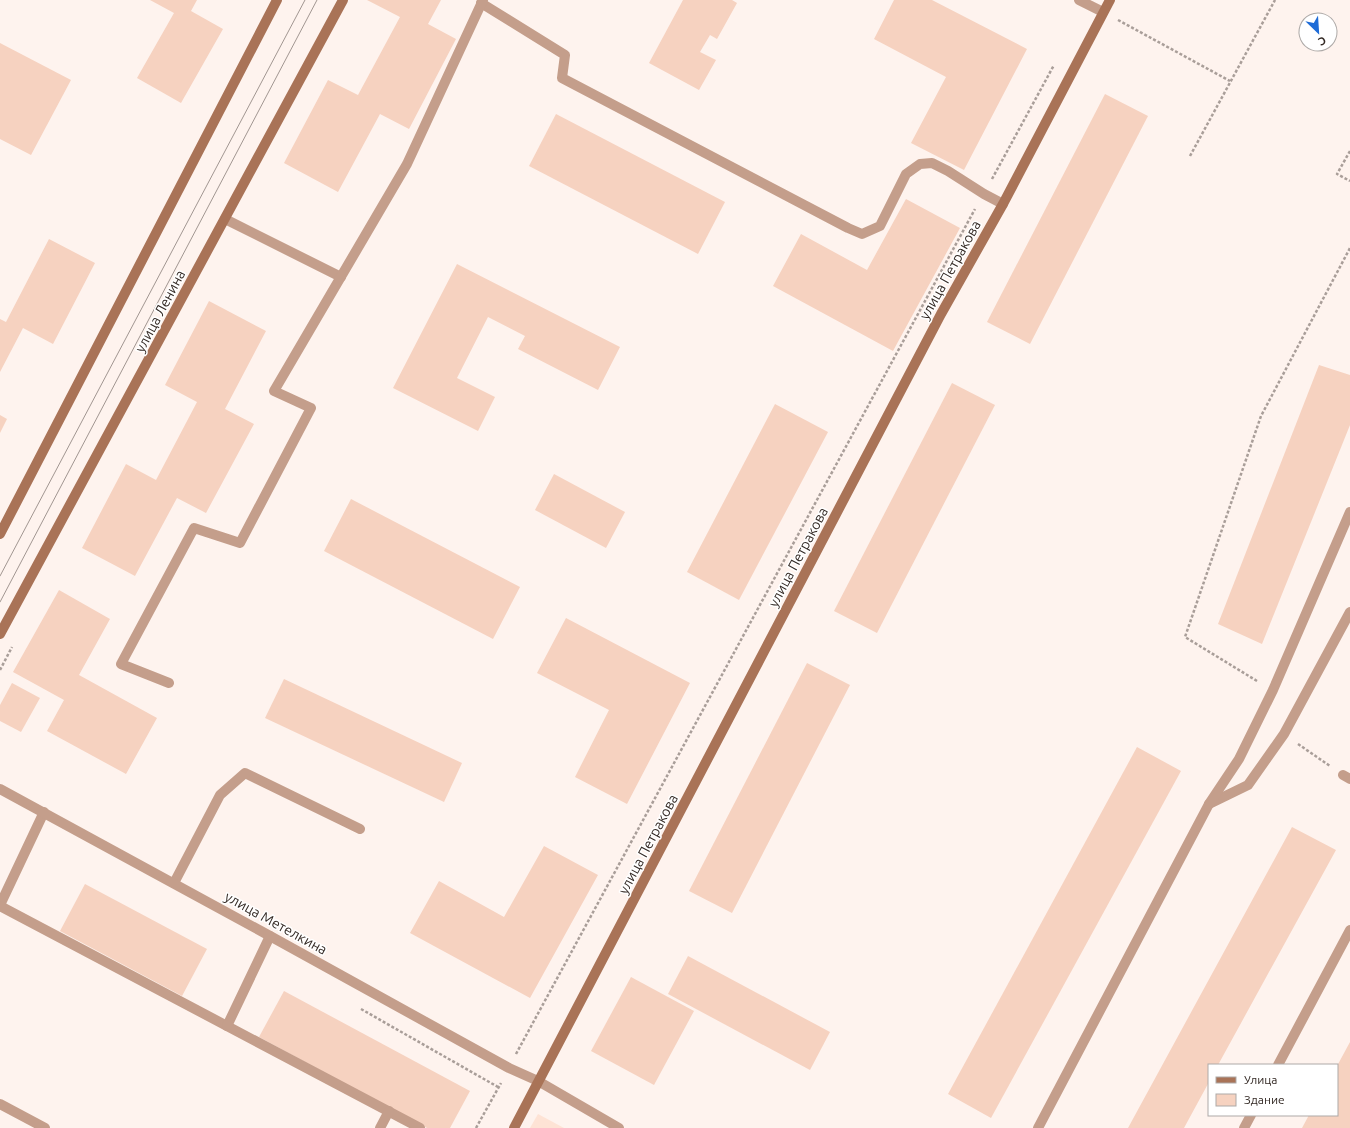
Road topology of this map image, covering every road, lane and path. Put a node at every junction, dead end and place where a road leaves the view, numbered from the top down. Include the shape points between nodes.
1 (278, 0) edge
2 (343, 0) edge
3 (1079, 0) edge
4 (1110, 0) edge
5 (1274, 0) edge
6 (482, 2) edge
7 (1103, 12) junction
8 (1058, 58) dead end
9 (1230, 82) junction
10 (1350, 151) edge
11 (1190, 156) dead end
12 (1350, 181) edge
13 (984, 194) junction
14 (1003, 204) junction
15 (225, 219) junction
16 (1350, 248) edge
17 (341, 276) junction
18 (1350, 512) edge
19 (0, 534) edge
20 (1350, 612) edge
21 (0, 634) edge
22 (169, 683) dead end
23 (1273, 690) junction
24 (1284, 734) junction
25 (1347, 777) edge
26 (0, 789) edge
27 (1209, 804) junction
28 (44, 812) junction
29 (360, 829) dead end
30 (174, 883) junction
31 (0, 906) edge
32 (1350, 930) edge
33 (270, 936) junction
34 (227, 1026) junction
35 (1279, 1064) edge
36 (509, 1068) junction
37 (538, 1081) junction
38 (0, 1104) edge
39 (388, 1111) junction
40 (1250, 1116) edge
41 (45, 1128) edge
42 (380, 1128) edge
43 (420, 1128) edge
44 (476, 1128) edge
45 (514, 1128) edge
46 (619, 1128) edge
47 (1038, 1128) edge
48 (1244, 1128) edge

1 - 19 main road
2 - 15 main road, улица Ленина
3 - 7 street
4 - 7 main road, улица Петракова
5 - 9 path
6 - 13 street via 565,55 562,78 862,234 880,226 906,174 920,164 932,163
6 - 17 street via 407,164
7 - 9 path
7 - 14 main road, улица Петракова
8 - 13 path
9 - 11 path
10 - 12 path via 1337,174
13 - 14 street
13 - 36 path
14 - 37 main road, улица Петракова via 941,314
15 - 17 street
15 - 21 main road, улица Ленина
16 - 23 path via 1261,416 1185,638
17 - 22 street via 274,391 311,408 240,543 194,528 121,664
18 - 23 street
20 - 24 street
23 - 27 street via 1239,759
24 - 25 path
24 - 27 street via 1248,785
26 - 28 street, улица Метелкина
27 - 47 street
28 - 30 street, улица Метелкина
28 - 31 street
29 - 30 street via 245,773 220,795
30 - 33 street, улица Метелкина
31 - 34 street
32 - 35 street
33 - 34 street
33 - 36 street, улица Метелкина
34 - 39 street
36 - 37 street, улица Метелкина
36 - 44 path
37 - 45 main road, улица Петракова
37 - 46 street, улица Метелкина
38 - 41 street
39 - 42 street
39 - 43 street
40 - 48 street

